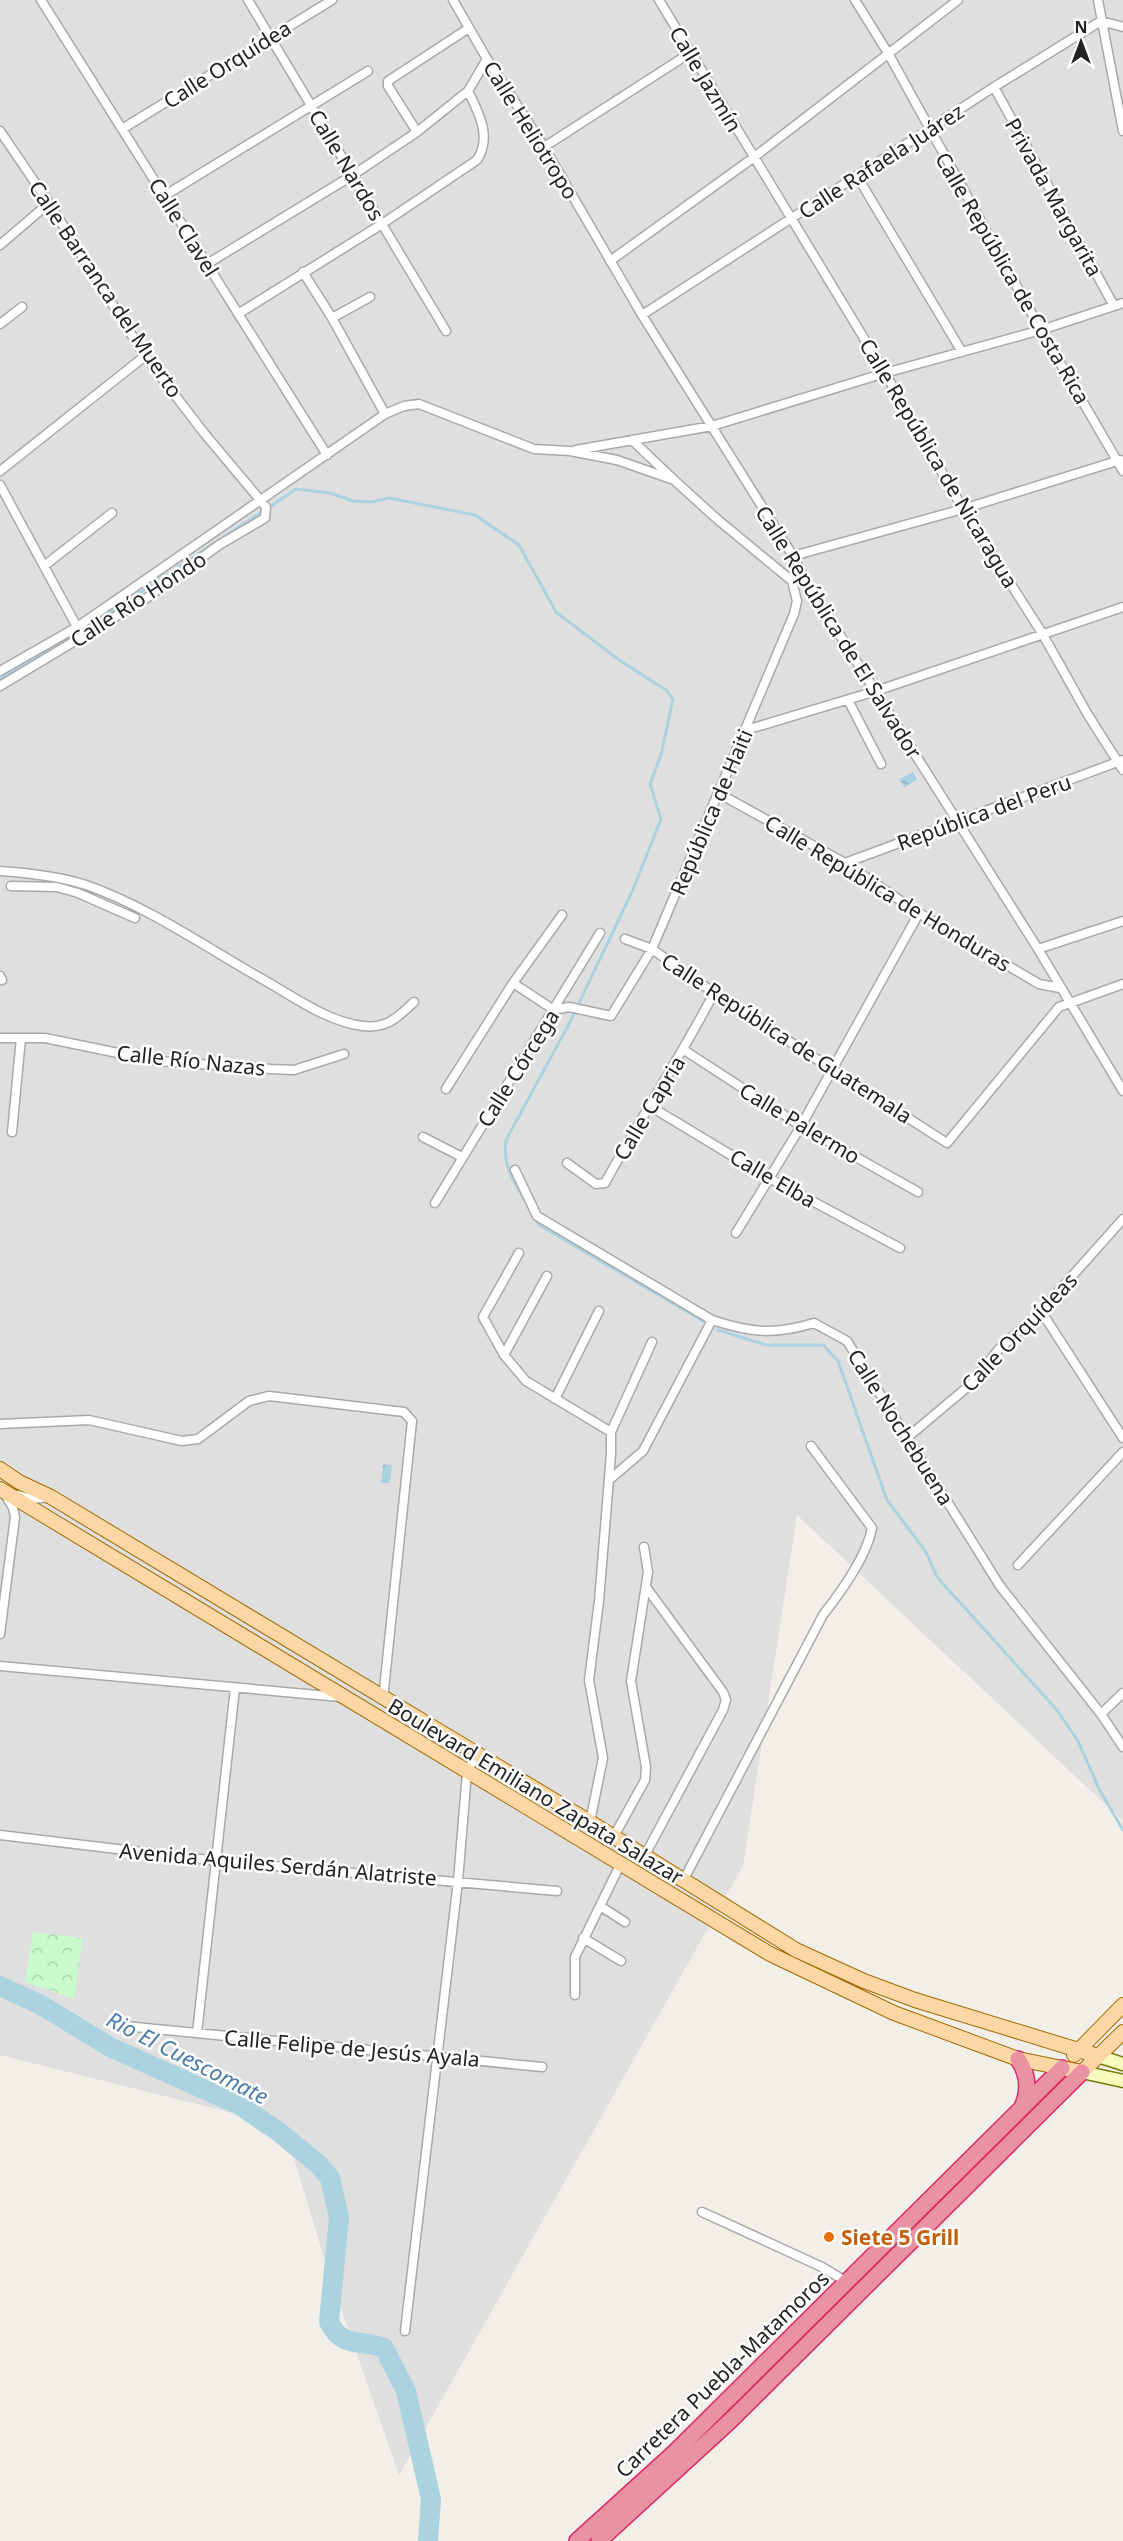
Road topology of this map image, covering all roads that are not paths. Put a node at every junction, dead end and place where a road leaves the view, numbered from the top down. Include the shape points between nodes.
1 (40, 0) edge
2 (248, 0) edge
3 (453, 0) edge
4 (659, 0) edge
5 (855, 0) edge
6 (958, 0) edge
7 (1098, 0) edge
8 (330, 1) edge
9 (1101, 21) junction
10 (1123, 27) edge
11 (469, 28) junction
12 (270, 37) junction
13 (690, 53) junction
14 (888, 53) junction
15 (487, 59) junction
16 (368, 71) dead end
17 (994, 87) junction
18 (468, 91) junction
19 (312, 105) junction
20 (122, 129) junction
21 (929, 129) junction
22 (0, 131) edge
23 (1123, 131) edge
24 (417, 132) junction
25 (544, 147) junction
26 (753, 158) junction
27 (353, 175) junction
28 (857, 176) junction
29 (164, 196) junction
30 (49, 203) junction
31 (791, 220) junction
32 (382, 224) junction
33 (0, 245) edge
34 (610, 261) junction
35 (207, 264) junction
36 (303, 272) junction
37 (370, 297) dead end
38 (1119, 304) edge
39 (22, 307) dead end
40 (238, 314) junction
41 (642, 315) junction
42 (332, 318) junction
43 (0, 324) edge
44 (1041, 330) junction
45 (446, 331) dead end
46 (962, 352) junction
47 (145, 356) junction
48 (885, 373) junction
49 (385, 414) junction
50 (712, 426) junction
51 (632, 440) junction
52 (570, 451) junction
53 (327, 455) junction
54 (1120, 460) edge
55 (0, 471) edge
56 (1123, 471) edge
57 (674, 480) junction
58 (0, 485) edge
59 (265, 507) junction
60 (963, 509) junction
61 (112, 513) dead end
62 (793, 556) junction
63 (44, 566) junction
64 (804, 577) junction
65 (792, 581) junction
66 (814, 594) junction
67 (797, 601) junction
68 (1123, 607) edge
69 (77, 627) junction
70 (1042, 633) junction
71 (0, 671) edge
72 (0, 686) edge
73 (876, 691) junction
74 (848, 700) junction
75 (746, 730) junction
76 (1120, 761) edge
77 (881, 764) dead end
78 (1123, 770) edge
79 (718, 793) junction
80 (957, 822) junction
81 (845, 863) junction
82 (0, 871) edge
83 (26, 873) junction
84 (11, 886) dead end
85 (32, 886) junction
86 (919, 914) junction
87 (562, 915) dead end
88 (135, 918) dead end
89 (1123, 921) edge
90 (600, 933) dead end
91 (625, 939) dead end
92 (652, 949) junction
93 (1038, 949) junction
94 (513, 983) junction
95 (1123, 984) edge
96 (1060, 988) junction
97 (714, 993) junction
98 (414, 1002) dead end
99 (1069, 1002) junction
100 (554, 1010) junction
101 (0, 1038) edge
102 (21, 1038) junction
103 (684, 1050) junction
104 (344, 1054) dead end
105 (831, 1068) junction
106 (446, 1089) dead end
107 (1123, 1091) edge
108 (648, 1105) junction
109 (801, 1126) junction
110 (12, 1132) dead end
111 (423, 1137) dead end
112 (462, 1157) junction
113 (567, 1163) dead end
114 (515, 1170) dead end
115 (769, 1178) junction
116 (918, 1192) dead end
117 (435, 1203) dead end
118 (1123, 1219) edge
119 (736, 1233) dead end
120 (900, 1248) dead end
121 (519, 1253) dead end
122 (547, 1276) dead end
123 (599, 1311) dead end
124 (1041, 1311) junction
125 (712, 1320) junction
126 (652, 1341) dead end
127 (504, 1355) junction
128 (555, 1399) junction
129 (0, 1424) edge
130 (611, 1432) junction
131 (908, 1437) junction
132 (1123, 1438) edge
133 (811, 1446) dead end
134 (1123, 1452) edge
135 (0, 1470) edge
136 (609, 1480) junction
137 (1, 1490) edge
138 (51, 1497) junction
139 (644, 1547) dead end
140 (1018, 1565) dead end
141 (646, 1587) junction
142 (0, 1634) edge
143 (0, 1666) edge
144 (235, 1688) junction
145 (1123, 1693) edge
146 (343, 1697) junction
147 (383, 1699) junction
148 (1101, 1714) junction
149 (1123, 1747) edge
150 (477, 1754) junction
151 (466, 1772) junction
152 (590, 1822) junction
153 (0, 1835) edge
154 (614, 1838) junction
155 (644, 1857) junction
156 (217, 1861) junction
157 (621, 1863) junction
158 (458, 1881) junction
159 (683, 1881) junction
160 (557, 1890) dead end
161 (600, 1906) junction
162 (625, 1922) dead end
163 (583, 1938) junction
164 (621, 1961) dead end
165 (575, 1995) dead end
166 (1123, 2005) edge
167 (125, 2026) dead end
168 (1016, 2032) junction
169 (1123, 2032) edge
170 (197, 2033) junction
171 (1077, 2051) junction
172 (438, 2056) junction
173 (1098, 2056) junction
174 (1013, 2057) junction
175 (1123, 2064) edge
176 (542, 2067) dead end
177 (1062, 2068) junction
178 (1082, 2072) junction
179 (1123, 2081) edge
180 (1021, 2110) junction
181 (702, 2212) dead end
182 (847, 2282) junction
183 (405, 2331) dead end
184 (577, 2541) edge
185 (599, 2541) edge

1 - 20 street, Calle Clavel
2 - 12 street, Calle Nardos
3 - 11 street, Calle Heliotropo
4 - 13 street, Calle Jazmín
5 - 14 street, Calle República de Costa Rica
6 - 14 street
7 - 9 street
8 - 12 street, Calle Orquídea
9 - 10 street
9 - 17 street, Calle Rafaela Juárez
9 - 23 street
11 - 15 street, Calle Heliotropo
11 - 24 street via 388,81
12 - 19 street, Calle Nardos
12 - 20 street, Calle Orquídea
13 - 25 street
13 - 26 street, Calle Jazmín
14 - 21 street, Calle República de Costa Rica
14 - 26 street
15 - 18 street
15 - 25 street, Calle Heliotropo
16 - 19 street
17 - 21 street, Calle Rafaela Juárez
17 - 38 street, Privada Margarita
18 - 24 street
18 - 32 street via 480,115 483,152 477,160
19 - 27 street, Calle Nardos
19 - 29 street
20 - 29 street, Calle Clavel
21 - 28 street, Calle Rafaela Juárez
21 - 44 street, Calle República de Costa Rica
22 - 30 street, Calle Barranca del Muerto
24 - 27 street
25 - 34 street, Calle Heliotropo
26 - 31 street, Calle República de Nicaragua
26 - 34 street
27 - 32 street, Calle Nardos
27 - 35 street
28 - 31 street, Calle Rafaela Juárez
28 - 46 street
29 - 35 street, Calle Clavel
30 - 33 street
30 - 47 street, Calle Barranca del Muerto
31 - 41 street, Calle Rafaela Juárez
31 - 48 street, Calle República de Nicaragua
32 - 36 street
32 - 45 street, Calle Nardos
34 - 41 street, Calle República de El Salvador
35 - 40 street, Calle Clavel
36 - 40 street
36 - 42 street
37 - 42 street
38 - 44 street
39 - 43 street
40 - 53 street, Calle Clavel
41 - 50 street, Calle República de El Salvador
42 - 49 street
44 - 46 street
44 - 54 street, Calle República de Costa Rica
46 - 48 street
47 - 55 street
47 - 59 street, Calle Barranca del Muerto
48 - 50 street
48 - 60 street, Calle República de Nicaragua
49 - 52 street via 419,404 534,449
49 - 53 street
50 - 51 street
50 - 62 street, Calle República de El Salvador
51 - 52 street
51 - 57 street
52 - 57 street via 617,460
53 - 59 street
54 - 56 street, Calle República de Costa Rica
54 - 60 street
57 - 65 street
58 - 63 street
59 - 69 street, Calle Río Hondo
59 - 72 street, Calle Río Hondo via 265,518 219,545 148,597
60 - 62 street
60 - 70 street, Calle República de Nicaragua
61 - 63 street
62 - 64 street, Calle República de El Salvador
63 - 69 street
64 - 65 street via 801,584
64 - 66 street, Calle República de El Salvador
65 - 67 street
66 - 67 street via 805,592
66 - 73 street, Calle República de El Salvador
67 - 75 street, República de Haiti
68 - 70 street
69 - 71 street, Calle Río Hondo
70 - 73 street
70 - 76 street, Calle República de Nicaragua via 1088,715
73 - 74 street
73 - 80 street, Calle República de El Salvador
74 - 75 street
74 - 77 street
75 - 79 street, República de Haiti
76 - 78 street, Calle República de Nicaragua
76 - 80 street, República del Peru
79 - 81 street, Calle República de Honduras
79 - 92 street, República de Haiti
80 - 81 street, República del Peru
80 - 93 street, Calle República de El Salvador
81 - 86 street, Calle República de Honduras
82 - 83 street
83 - 85 street
83 - 98 street via 87,886 140,909 332,1017 376,1027 389,1024
84 - 85 street
85 - 88 street via 78,893
86 - 96 street, Calle República de Honduras via 1039,984
86 - 105 street
87 - 94 street
89 - 93 street
90 - 100 street, Calle Córcega
91 - 92 street, Calle República de Guatemala
92 - 97 street, Calle República de Guatemala
92 - 100 street, República de Haiti via 611,1016 569,1007
93 - 96 street, Calle República de El Salvador
94 - 100 street
94 - 106 street
95 - 99 street
96 - 99 street, Calle República de El Salvador
97 - 103 street, Calle Capria
97 - 105 street, Calle República de Guatemala
99 - 105 street, Calle República de Guatemala via 1059,1007 947,1143
99 - 107 street, Calle República de El Salvador
100 - 112 street, Calle Córcega
101 - 102 street, Calle Río Nazas
102 - 104 street, Calle Río Nazas via 45,1038 157,1060 294,1070
102 - 110 street
103 - 108 street, Calle Capria
103 - 109 street, Calle Palermo
105 - 109 street
108 - 113 street, Calle Capria via 605,1183 596,1185
108 - 115 street, Calle Elba
109 - 115 street
109 - 116 street, Calle Palermo
111 - 112 street
112 - 117 street, Calle Córcega
114 - 125 street, Calle Nochebuena via 537,1216
115 - 119 street
115 - 120 street, Calle Elba
118 - 124 street, Calle Orquídeas
121 - 127 street via 483,1317
122 - 127 street
123 - 128 street
124 - 131 street, Calle Orquídeas via 999,1349 971,1384
124 - 132 street
125 - 131 street, Calle Nochebuena via 744,1330 785,1332 814,1323 847,1341
125 - 136 street via 643,1451
126 - 130 street
127 - 128 street via 526,1381
128 - 130 street
129 - 147 street via 89,1420 182,1441 198,1439 249,1401 269,1396 404,1412 412,1421
130 - 136 street
131 - 148 street, Calle Nochebuena via 1000,1586
133 - 159 street via 872,1528 870,1539 818,1625
134 - 140 street
135 - 138 main road, Boulevard Emiliano Zapata Salazar
136 - 152 street via 589,1680 603,1758
137 - 138 street via 33,1499
137 - 142 street via 15,1517
137 - 146 main road, Boulevard Emiliano Zapata Salazar
138 - 147 main road, Boulevard Emiliano Zapata Salazar
139 - 141 street
141 - 154 street via 632,1681 645,1780
141 - 155 street via 726,1700
143 - 144 street
144 - 146 street
144 - 156 street
145 - 148 street
146 - 151 main road, Boulevard Emiliano Zapata Salazar
147 - 150 main road, Boulevard Emiliano Zapata Salazar
148 - 149 street, Calle Nochebuena
150 - 151 street
150 - 152 main road, Boulevard Emiliano Zapata Salazar
151 - 157 main road, Boulevard Emiliano Zapata Salazar
151 - 158 street
152 - 154 main road, Boulevard Emiliano Zapata Salazar
153 - 156 street, Avenida Aquiles Serdán Alatriste
154 - 155 main road, Boulevard Emiliano Zapata Salazar
155 - 159 main road, Boulevard Emiliano Zapata Salazar
156 - 158 street, Avenida Aquiles Serdán Alatriste
156 - 170 street
157 - 161 street
157 - 174 main road, Boulevard Emiliano Zapata Salazar via 801,1971 894,2013
158 - 160 street, Avenida Aquiles Serdán Alatriste
158 - 172 street
159 - 168 main road, Boulevard Emiliano Zapata Salazar via 796,1950 828,1965 915,2001
161 - 162 street
161 - 163 street
163 - 164 street
163 - 165 street via 575,1957
166 - 171 main road, Carretera Puebla-Matamoros
167 - 170 street, Calle Felipe de Jesús Ayala
168 - 171 main road, Boulevard Emiliano Zapata Salazar
168 - 174 main road
169 - 173 main road, Carretera Puebla-Matamoros
170 - 172 street, Calle Felipe de Jesús Ayala
171 - 173 main road, Boulevard Emiliano Zapata Salazar
171 - 177 main road, Carretera Puebla-Matamoros
172 - 176 street, Calle Felipe de Jesús Ayala
172 - 183 street
173 - 175 street
173 - 178 main road, Carretera Puebla-Matamoros
174 - 177 main road, Boulevard Emiliano Zapata Salazar
174 - 180 highway via 1025,2070 1028,2082
177 - 178 main road, Boulevard Emiliano Zapata Salazar
177 - 180 highway, Carretera Puebla-Matamoros
178 - 179 street
178 - 185 highway, Carretera Puebla-Matamoros via 730,2421
180 - 182 highway, Carretera Puebla-Matamoros
181 - 182 street
182 - 184 highway, Carretera Puebla-Matamoros via 675,2452

